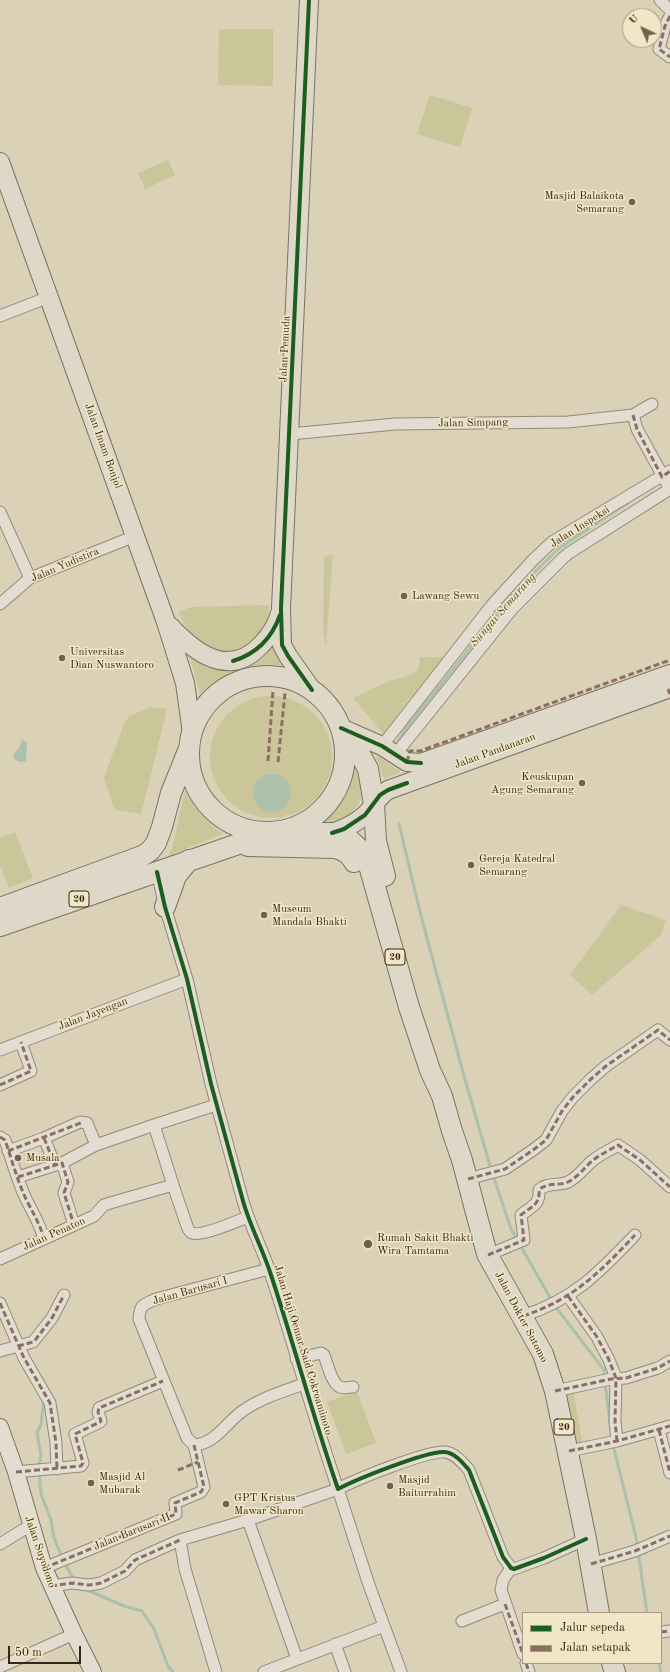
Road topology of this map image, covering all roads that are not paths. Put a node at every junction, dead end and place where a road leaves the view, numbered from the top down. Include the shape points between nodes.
1 (309, 0) edge
2 (660, 0) edge
3 (670, 10) edge
4 (670, 16) edge
5 (670, 57) edge
6 (0, 162) edge
7 (49, 297) junction
8 (0, 316) edge
9 (652, 404) dead end
10 (634, 416) junction
11 (290, 434) junction
12 (667, 481) edge
13 (0, 512) edge
14 (135, 536) junction
15 (30, 578) junction
16 (0, 604) edge
17 (281, 608) junction
18 (166, 622) junction
19 (669, 686) edge
20 (312, 690) junction
21 (341, 728) junction
22 (191, 741) junction
23 (388, 751) junction
24 (374, 804) junction
25 (273, 832) junction
26 (332, 833) junction
27 (211, 853) junction
28 (189, 860) junction
29 (157, 872) junction
30 (166, 907) junction
31 (0, 908) edge
32 (0, 926) edge
33 (395, 956) junction
34 (187, 979) junction
35 (670, 1040) edge
36 (20, 1042) junction
37 (0, 1050) edge
38 (0, 1085) edge
39 (442, 1096) junction
40 (216, 1105) junction
41 (154, 1125) junction
42 (0, 1137) edge
43 (44, 1138) junction
44 (96, 1145) junction
45 (8, 1151) junction
46 (58, 1164) junction
47 (18, 1177) junction
48 (473, 1178) junction
49 (173, 1185) junction
50 (670, 1187) edge
51 (248, 1218) junction
52 (74, 1225) junction
53 (635, 1235) dead end
54 (44, 1239) junction
55 (488, 1255) junction
56 (0, 1259) edge
57 (269, 1269) junction
58 (64, 1295) dead end
59 (568, 1296) junction
60 (0, 1303) edge
61 (523, 1316) junction
62 (22, 1345) junction
63 (0, 1351) edge
64 (296, 1359) junction
65 (670, 1361) edge
66 (609, 1379) junction
67 (163, 1381) junction
68 (304, 1384) junction
69 (353, 1387) dead end
70 (555, 1391) junction
71 (670, 1426) edge
72 (0, 1427) edge
73 (659, 1430) junction
74 (613, 1442) junction
75 (194, 1445) junction
76 (569, 1451) junction
77 (57, 1469) junction
78 (16, 1472) junction
79 (670, 1473) edge
80 (338, 1489) junction
81 (248, 1520) junction
82 (31, 1525) junction
83 (670, 1536) edge
84 (180, 1540) junction
85 (0, 1544) edge
86 (575, 1544) junction
87 (591, 1564) junction
88 (44, 1568) junction
89 (511, 1568) junction
90 (51, 1586) junction
91 (505, 1604) junction
92 (599, 1612) edge
93 (462, 1621) dead end
94 (384, 1626) junction
95 (74, 1634) junction
96 (335, 1644) junction
97 (522, 1651) edge
98 (297, 1659) junction
99 (0, 1667) edge
100 (93, 1672) edge
101 (216, 1672) edge
102 (265, 1672) edge
103 (345, 1672) edge
104 (401, 1672) edge

1 - 11 main road, Jalan Pemuda
2 - 3 street
4 - 5 street via 659,49
6 - 7 main road, Jalan Imam Bonjol
7 - 8 street
7 - 14 main road, Jalan Imam Bonjol
9 - 10 street, Jalan Simpang
10 - 11 street, Jalan Simpang via 568,422 395,424
10 - 12 street via 637,429
11 - 17 main road, Jalan Pemuda
12 - 23 street via 563,558 513,608
12 - 23 street, Jalan Inspeksi via 552,542 492,605
13 - 15 street
14 - 15 street, Jalan Yudistira
14 - 18 main road, Jalan Imam Bonjol
15 - 16 street, Jalan Yudistira
17 - 18 main road via 276,626 265,641 251,654 234,661 205,656 189,645
17 - 20 main road, Jalan Pemuda via 282,645
18 - 22 main road, Jalan Imam Bonjol via 185,683
19 - 23 main road, Jalan Pandanaran via 421,763 407,762
19 - 24 main road, Jalan Pandanaran via 388,790 380,795
20 - 21 highway, 20 via 329,706
20 - 22 highway, 20 via 296,681 270,676 250,678 231,685 215,696 202,712
21 - 23 main road, Jalan Pandanaran
21 - 24 highway, 20 via 368,769
21 - 25 highway, 20 via 346,748 345,764 342,779 335,793 315,816 302,824
22 - 25 highway, 20 via 190,764 193,779 207,805 230,824 244,829
22 - 31 highway, 20 via 171,793 162,827 150,851
24 - 26 main road, Jalan Pandanaran via 354,823
24 - 39 highway, Jalan Dokter Sutomo / 20 via 379,856 440,1066
25 - 26 highway, Jalan Dokter Sutomo / 20
25 - 27 highway, 20
26 - 33 highway, Jalan Dokter Sutomo / 20 via 350,840 364,853
27 - 28 highway, 20
27 - 33 highway via 250,846 336,848 344,851 354,862 376,939 381,947
28 - 29 highway, 20
28 - 30 highway via 176,876
29 - 30 street, Jalan Haji Oemar Said Cokroaminoto
29 - 32 highway, 20
30 - 34 street, Jalan Haji Oemar Said Cokroaminoto
33 - 39 highway, Jalan Dokter Sutomo / 20 via 430,1070
34 - 36 street, Jalan Jayengan
34 - 40 street, Jalan Haji Oemar Said Cokroaminoto
35 - 48 street via 658,1030 654,1032 606,1066 569,1101 546,1140 513,1164
36 - 37 street, Jalan Jayengan
36 - 38 street via 31,1071
39 - 48 highway, Jalan Dokter Sutomo / 20
40 - 41 street
40 - 51 street, Jalan Haji Oemar Said Cokroaminoto
41 - 44 street
41 - 49 street
42 - 45 street via 5,1140
43 - 44 street via 83,1122 87,1123
43 - 45 street
43 - 46 street
44 - 46 street
45 - 47 street
46 - 47 street
46 - 52 street via 68,1182 64,1193
47 - 54 street
48 - 55 highway, Jalan Dokter Sutomo / 20
49 - 51 street via 186,1226 193,1234 201,1234
49 - 52 street, Jalan Penaton via 110,1203 94,1216
50 - 55 street via 640,1160 618,1145 592,1161 582,1173 568,1182 541,1188 538,1202 521,1215 520,1242
51 - 57 street, Jalan Haji Oemar Said Cokroaminoto
52 - 54 street, Jalan Penaton
53 - 59 street via 598,1274
54 - 56 street, Jalan Penaton
55 - 61 highway, Jalan Dokter Sutomo / 20
57 - 64 street, Jalan Haji Oemar Said Cokroaminoto
57 - 67 street, Jalan Barusari I via 142,1305 139,1319
58 - 62 street via 52,1318 36,1339
59 - 61 street via 553,1305
59 - 66 street via 597,1337 609,1360
60 - 62 street
61 - 70 highway, Jalan Dokter Sutomo / 20 via 543,1354
62 - 63 street
62 - 77 street via 52,1411
64 - 68 street, Jalan Haji Oemar Said Cokroaminoto
64 - 69 street via 321,1353 338,1386
65 - 66 street via 646,1373
66 - 70 street
66 - 74 street via 615,1420
67 - 75 street, Jalan Barusari I via 187,1438
67 - 77 street via 98,1408 101,1421 76,1434 82,1465
68 - 75 street via 273,1395 244,1410 211,1439
68 - 80 street, Jalan Haji Oemar Said Cokroaminoto
70 - 76 highway, Jalan Dokter Sutomo / 20
71 - 73 street
72 - 78 street, Jalan Suyodono
73 - 74 street
73 - 79 street
74 - 76 street
75 - 88 street, Jalan Barusari II via 204,1486 201,1492 177,1501 177,1512 174,1515
76 - 86 highway, Jalan Dokter Sutomo / 20
77 - 78 street
78 - 82 street, Jalan Suyodono
80 - 81 street
80 - 89 street via 433,1452 450,1453 459,1459 473,1476 503,1557
80 - 94 street, Jalan Haji Oemar Said Cokroaminoto
81 - 84 street
81 - 98 street
82 - 85 street
82 - 88 street, Jalan Suyodono
83 - 87 street via 635,1551
84 - 90 street via 136,1560 125,1571 101,1583
84 - 101 street via 185,1570
86 - 87 highway, Jalan Dokter Sutomo / 20
86 - 89 street via 528,1564
87 - 92 highway, Jalan Dokter Sutomo / 20
88 - 90 street, Jalan Suyodono
89 - 91 street via 501,1590
90 - 95 street, Jalan Suyodono
91 - 93 street
91 - 97 street
94 - 96 street
94 - 104 street, Jalan Haji Oemar Said Cokroaminoto
95 - 99 street
95 - 100 street, Jalan Suyodono
96 - 98 street
96 - 103 street
98 - 102 street

